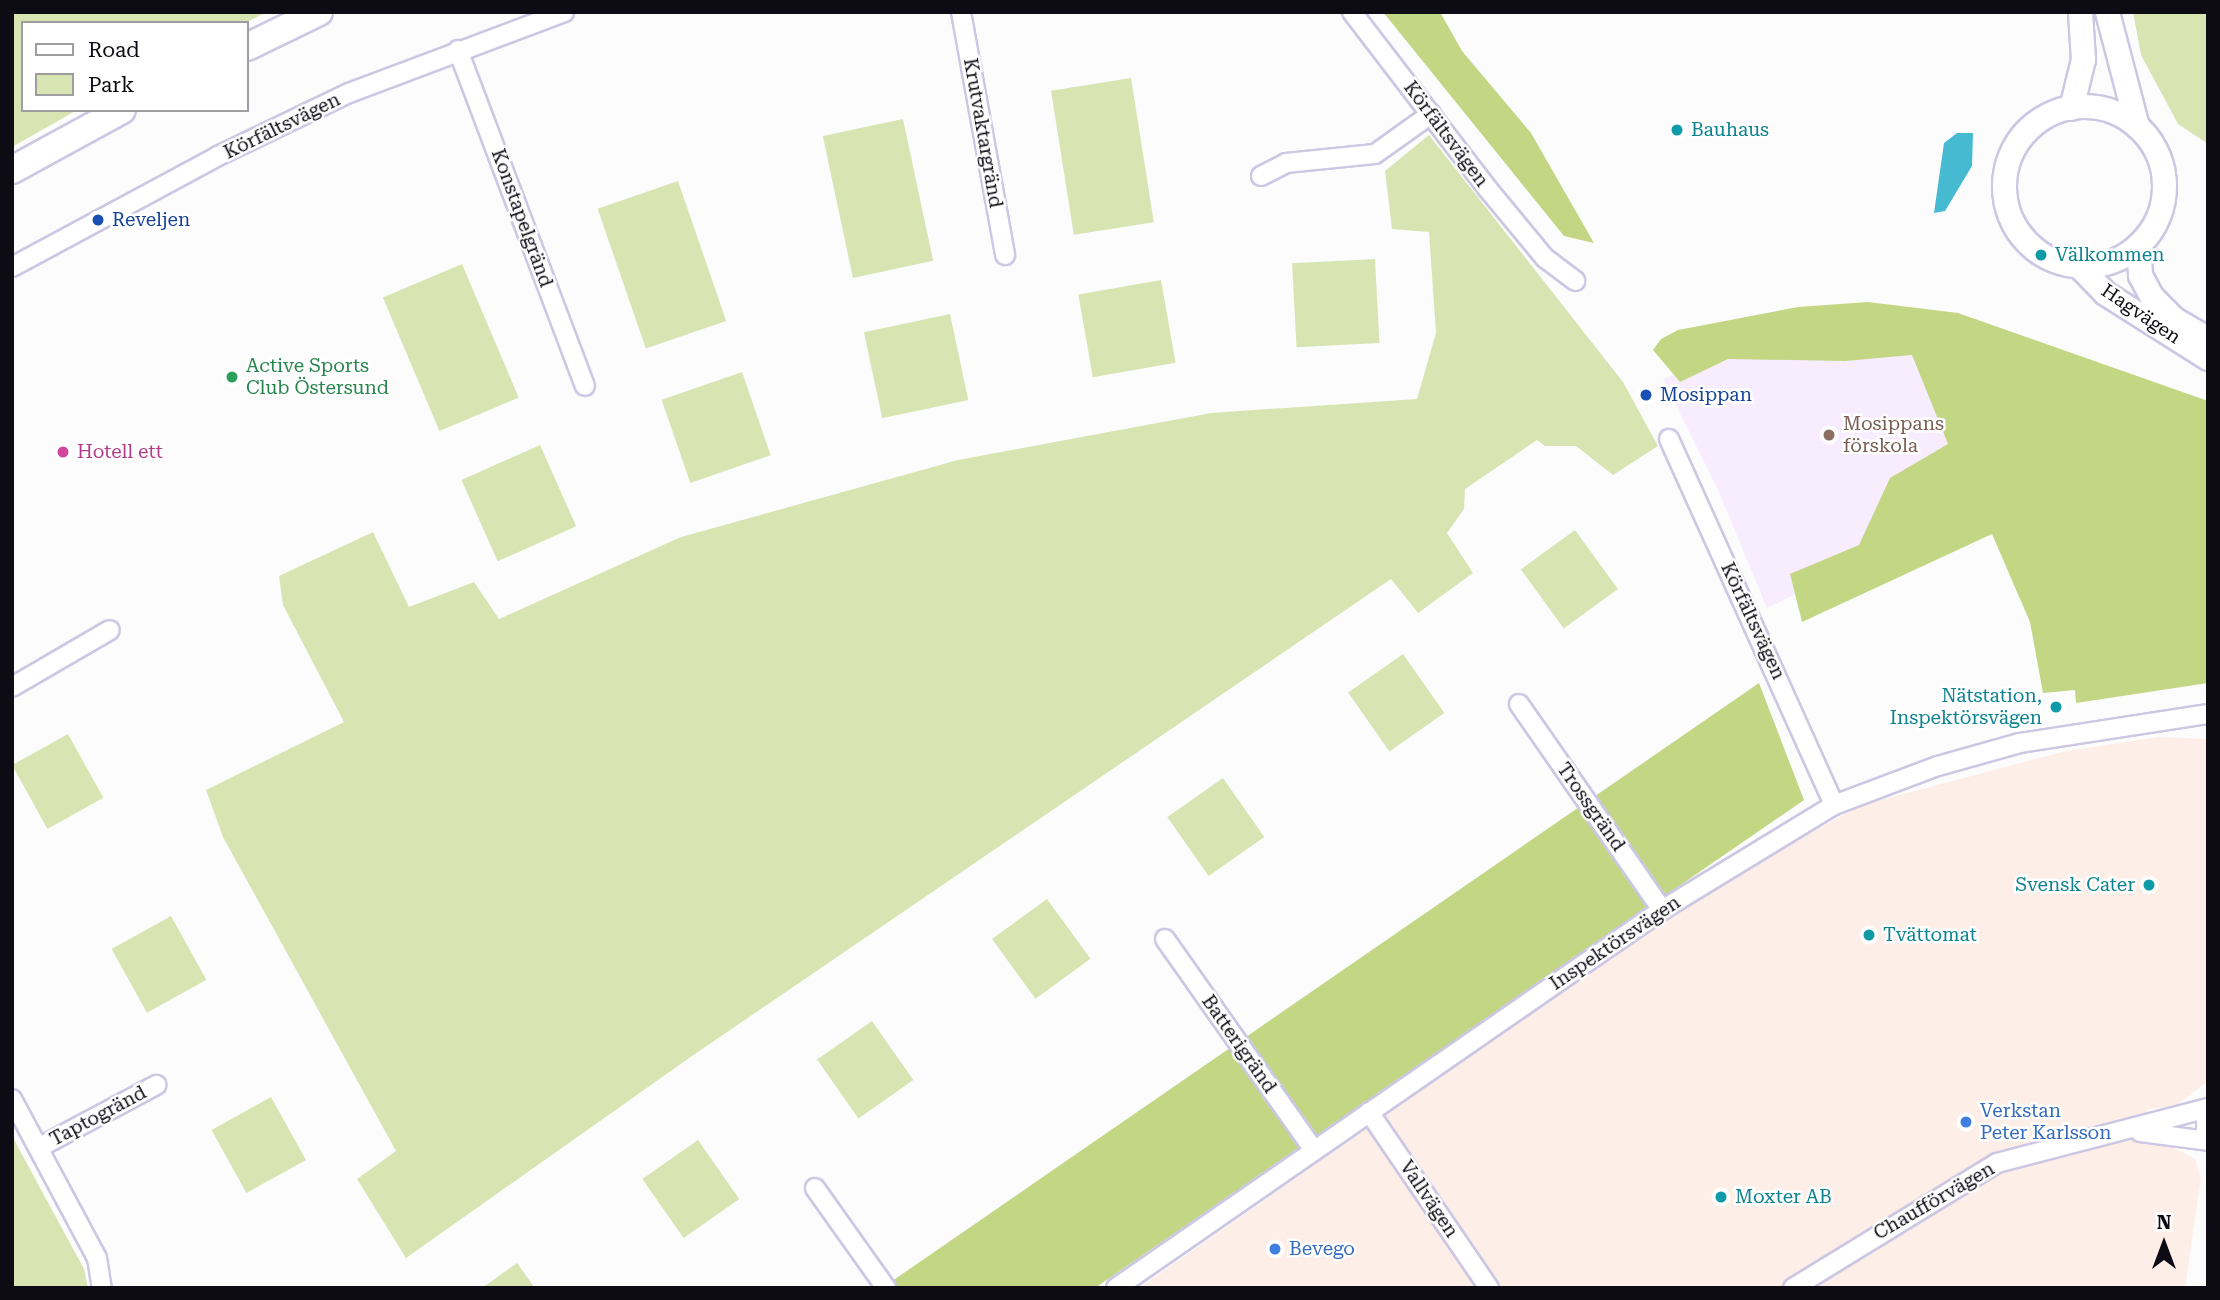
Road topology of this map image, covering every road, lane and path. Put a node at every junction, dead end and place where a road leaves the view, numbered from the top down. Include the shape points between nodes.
1 (319, 12) edge
2 (564, 12) edge
3 (961, 12) edge
4 (1352, 12) edge
5 (2080, 12) edge
6 (2107, 12) edge
7 (248, 47) edge
8 (458, 50) junction
9 (2071, 108) junction
10 (118, 112) edge
11 (1431, 114) junction
12 (2137, 126) junction
13 (12, 170) edge
14 (1261, 176) dead end
15 (2138, 245) junction
16 (1005, 255) dead end
17 (2078, 265) junction
18 (12, 267) edge
19 (1574, 281) dead end
20 (2208, 339) edge
21 (2208, 358) edge
22 (584, 386) dead end
23 (1669, 439) dead end
24 (110, 630) dead end
25 (12, 687) edge
26 (1519, 704) dead end
27 (2208, 713) edge
28 (2169, 720) junction
29 (2208, 721) edge
30 (1834, 805) junction
31 (1662, 910) junction
32 (1165, 939) dead end
33 (156, 1085) dead end
34 (12, 1099) edge
35 (2208, 1108) edge
36 (1369, 1112) junction
37 (2208, 1119) edge
38 (2127, 1130) junction
39 (2208, 1139) edge
40 (40, 1147) junction
41 (1313, 1149) junction
42 (815, 1188) dead end
43 (102, 1288) edge
44 (886, 1288) edge
45 (1115, 1288) edge
46 (1489, 1288) edge
47 (1793, 1288) edge

1 - 7 main road
2 - 8 street, Körfältsvägen
3 - 16 street, Krutvaktargränd
4 - 11 street, Körfältsvägen
5 - 9 street via 2083,59
6 - 12 street
8 - 18 street, Körfältsvägen via 349,93 256,138
8 - 22 street, Konstapelgränd
9 - 12 street via 2110,109
9 - 17 street via 2036,122 2020,138 2007,162 2004,193 2009,214 2025,239 2054,260
10 - 13 main road
11 - 14 street via 1375,154 1286,163
11 - 19 street, Körfältsvägen via 1545,258
12 - 15 street via 2156,149 2164,180 2160,212
15 - 17 street via 2107,262
15 - 20 street, Hagvägen via 2140,275 2151,296 2174,319
17 - 21 street, Hagvägen via 2105,293
23 - 30 street, Körfältsvägen
24 - 25 street
26 - 31 street, Trossgränd
27 - 28 street, Inspektörsvägen
28 - 29 street, Inspektörsvägen
28 - 30 street, Inspektörsvägen via 2020,743 1938,766
30 - 31 street, Inspektörsvägen
31 - 36 street, Inspektörsvägen
32 - 41 street, Batterigränd
33 - 40 street, Taptogränd
34 - 40 street
35 - 38 street, Chaufförvägen
36 - 41 street, Inspektörsvägen
36 - 46 street, Vallvägen
37 - 39 street
38 - 39 street, Chaufförvägen
38 - 47 street, Chaufförvägen via 1997,1163
40 - 43 street via 97,1258
41 - 45 street, Inspektörsvägen
42 - 44 street

